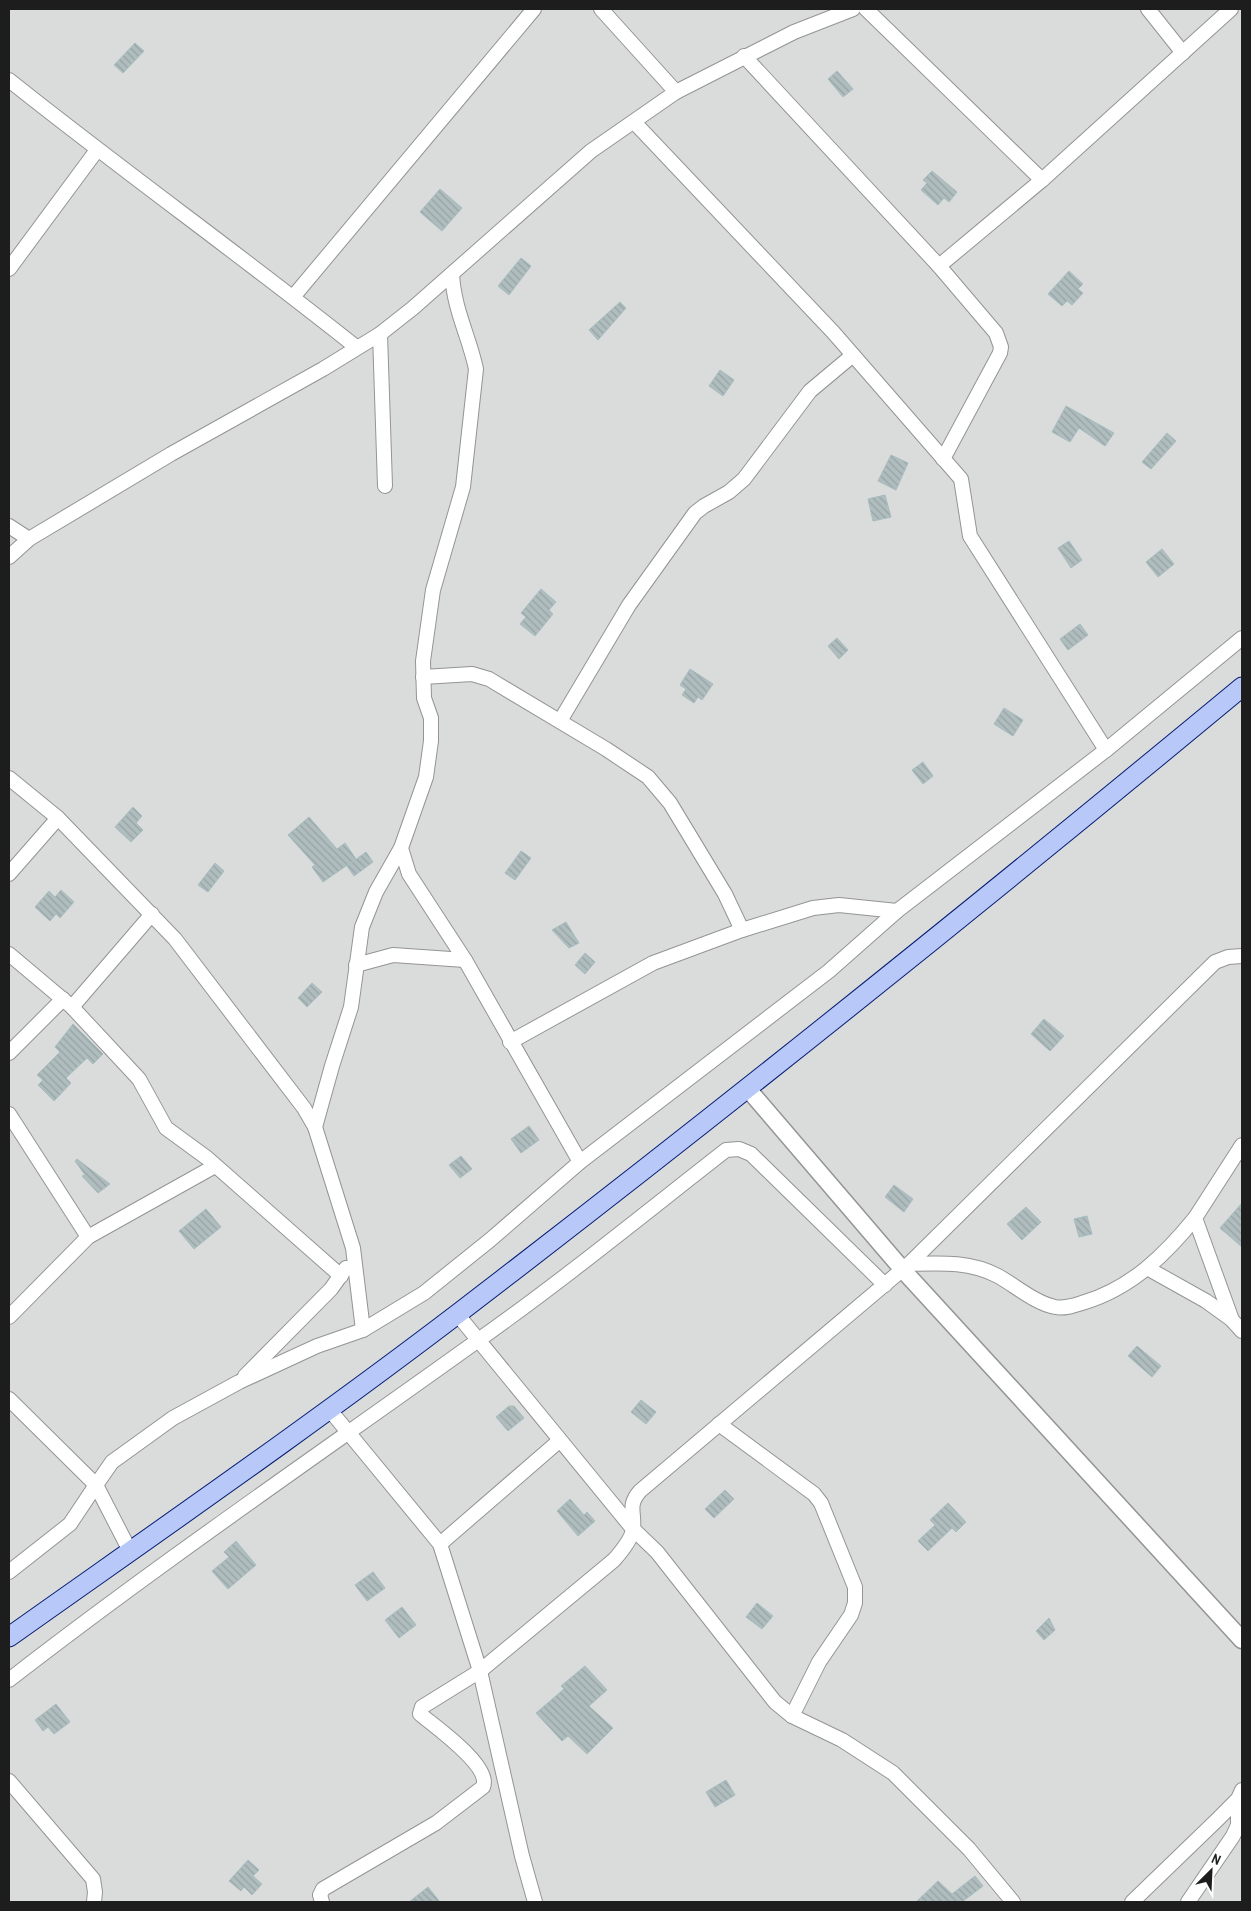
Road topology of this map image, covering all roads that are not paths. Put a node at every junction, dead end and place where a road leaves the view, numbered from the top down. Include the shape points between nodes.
1 (534, 9) edge
2 (601, 9) edge
3 (853, 9) edge
4 (866, 9) edge
5 (1148, 9) edge
6 (1231, 9) edge
7 (1183, 53) junction
8 (744, 56) junction
9 (9, 80) edge
10 (676, 92) junction
11 (634, 122) junction
12 (97, 150) junction
13 (1042, 180) junction
14 (939, 266) junction
15 (9, 269) edge
16 (452, 274) junction
17 (293, 297) junction
18 (380, 334) junction
19 (356, 347) junction
20 (852, 355) junction
21 (943, 459) junction
22 (385, 486) dead end
23 (9, 526) edge
24 (29, 539) junction
25 (9, 557) edge
26 (1242, 638) edge
27 (422, 677) junction
28 (1242, 687) edge
29 (560, 721) junction
30 (1106, 750) junction
31 (9, 778) edge
32 (58, 818) junction
33 (400, 848) junction
34 (9, 874) edge
35 (897, 911) junction
36 (152, 914) junction
37 (742, 930) junction
38 (9, 954) edge
39 (1242, 956) edge
40 (465, 960) junction
41 (356, 965) junction
42 (67, 1003) junction
43 (510, 1042) junction
44 (9, 1053) edge
45 (748, 1089) junction
46 (9, 1114) edge
47 (315, 1127) junction
48 (14, 1135) edge
49 (1242, 1145) edge
50 (580, 1162) junction
51 (215, 1166) junction
52 (1195, 1218) junction
53 (88, 1237) junction
54 (353, 1248) junction
55 (906, 1267) junction
56 (1147, 1268) junction
57 (341, 1276) junction
58 (885, 1285) junction
59 (458, 1314) junction
60 (9, 1317) edge
61 (1232, 1320) junction
62 (362, 1330) junction
63 (1242, 1331) edge
64 (479, 1340) junction
65 (239, 1382) junction
66 (9, 1399) edge
67 (329, 1409) junction
68 (719, 1424) junction
69 (348, 1432) junction
70 (559, 1441) junction
71 (96, 1485) junction
72 (633, 1529) junction
73 (440, 1544) junction
74 (130, 1551) junction
75 (9, 1572) edge
76 (9, 1637) edge
77 (1242, 1640) edge
78 (480, 1671) junction
79 (9, 1680) edge
80 (792, 1716) junction
81 (9, 1781) edge
82 (1240, 1794) edge
83 (94, 1902) edge
84 (322, 1902) edge
85 (535, 1902) edge
86 (1013, 1902) edge
87 (1132, 1902) edge
88 (1188, 1902) edge

1 - 17 street
2 - 10 street
3 - 8 street
4 - 13 street
5 - 7 street
6 - 7 street
7 - 13 street
8 - 10 street
8 - 14 street
9 - 12 street
10 - 11 street
11 - 16 street via 591,151
11 - 20 street
12 - 15 street
12 - 17 street
13 - 14 street
14 - 21 street via 996,333 1001,347
16 - 18 street
16 - 27 street via 456,308 476,369 467,466 432,590
17 - 19 street
18 - 19 street
18 - 22 street
19 - 24 street
20 - 21 street
20 - 29 street via 810,391 744,479 730,492 695,513 629,605
21 - 30 street via 960,479 970,536
23 - 24 street
24 - 25 street
26 - 30 street
27 - 29 street via 472,674 489,679
27 - 33 street via 424,698 431,718 430,750 426,777
28 - 45 main road
29 - 37 street via 648,777 670,803 725,894
30 - 35 street
31 - 32 street
32 - 34 street
32 - 36 street
33 - 40 street via 409,874
33 - 41 street via 368,908
35 - 37 street via 839,905 813,908
35 - 50 street via 828,971
36 - 42 street
36 - 47 street via 292,1090
37 - 43 street via 653,963
38 - 42 street
39 - 55 street via 1216,962
40 - 41 street via 393,955
40 - 43 street
41 - 47 street via 349,1015
42 - 44 street
42 - 51 street via 139,1079 166,1128
43 - 50 street
45 - 55 street
45 - 59 main road
46 - 48 street
47 - 54 street
48 - 53 street
49 - 52 street
50 - 62 street via 424,1293
51 - 53 street
51 - 57 street
52 - 56 street
52 - 61 street
53 - 60 street
54 - 57 street
54 - 62 street
55 - 56 street via 953,1263 972,1266 996,1275 1054,1307 1065,1308 1106,1296
55 - 58 street
55 - 77 street
56 - 61 street via 1206,1301
57 - 65 street
58 - 64 street via 750,1154 739,1149 726,1150
58 - 68 street
59 - 64 street
59 - 67 main road
61 - 63 street
62 - 65 street via 317,1346
64 - 69 street
64 - 70 street
65 - 71 street via 173,1418 134,1444 112,1462
66 - 71 street
67 - 69 street
67 - 74 main road
68 - 72 street via 635,1496 631,1512
68 - 80 street via 814,1494 821,1503 855,1587 851,1614 826,1650
69 - 73 street
69 - 79 street
70 - 72 street
70 - 73 street
71 - 74 street
71 - 75 street via 70,1524
72 - 78 street via 614,1560
72 - 80 street via 657,1552 775,1702
73 - 78 street
74 - 76 main road
78 - 84 street via 422,1707 420,1714 472,1759 484,1776 483,1787 422,1832 323,1890
78 - 85 street
80 - 86 street via 842,1740 893,1773 969,1849
81 - 83 street via 93,1879
82 - 87 street
82 - 88 street via 1238,1824 1233,1836

